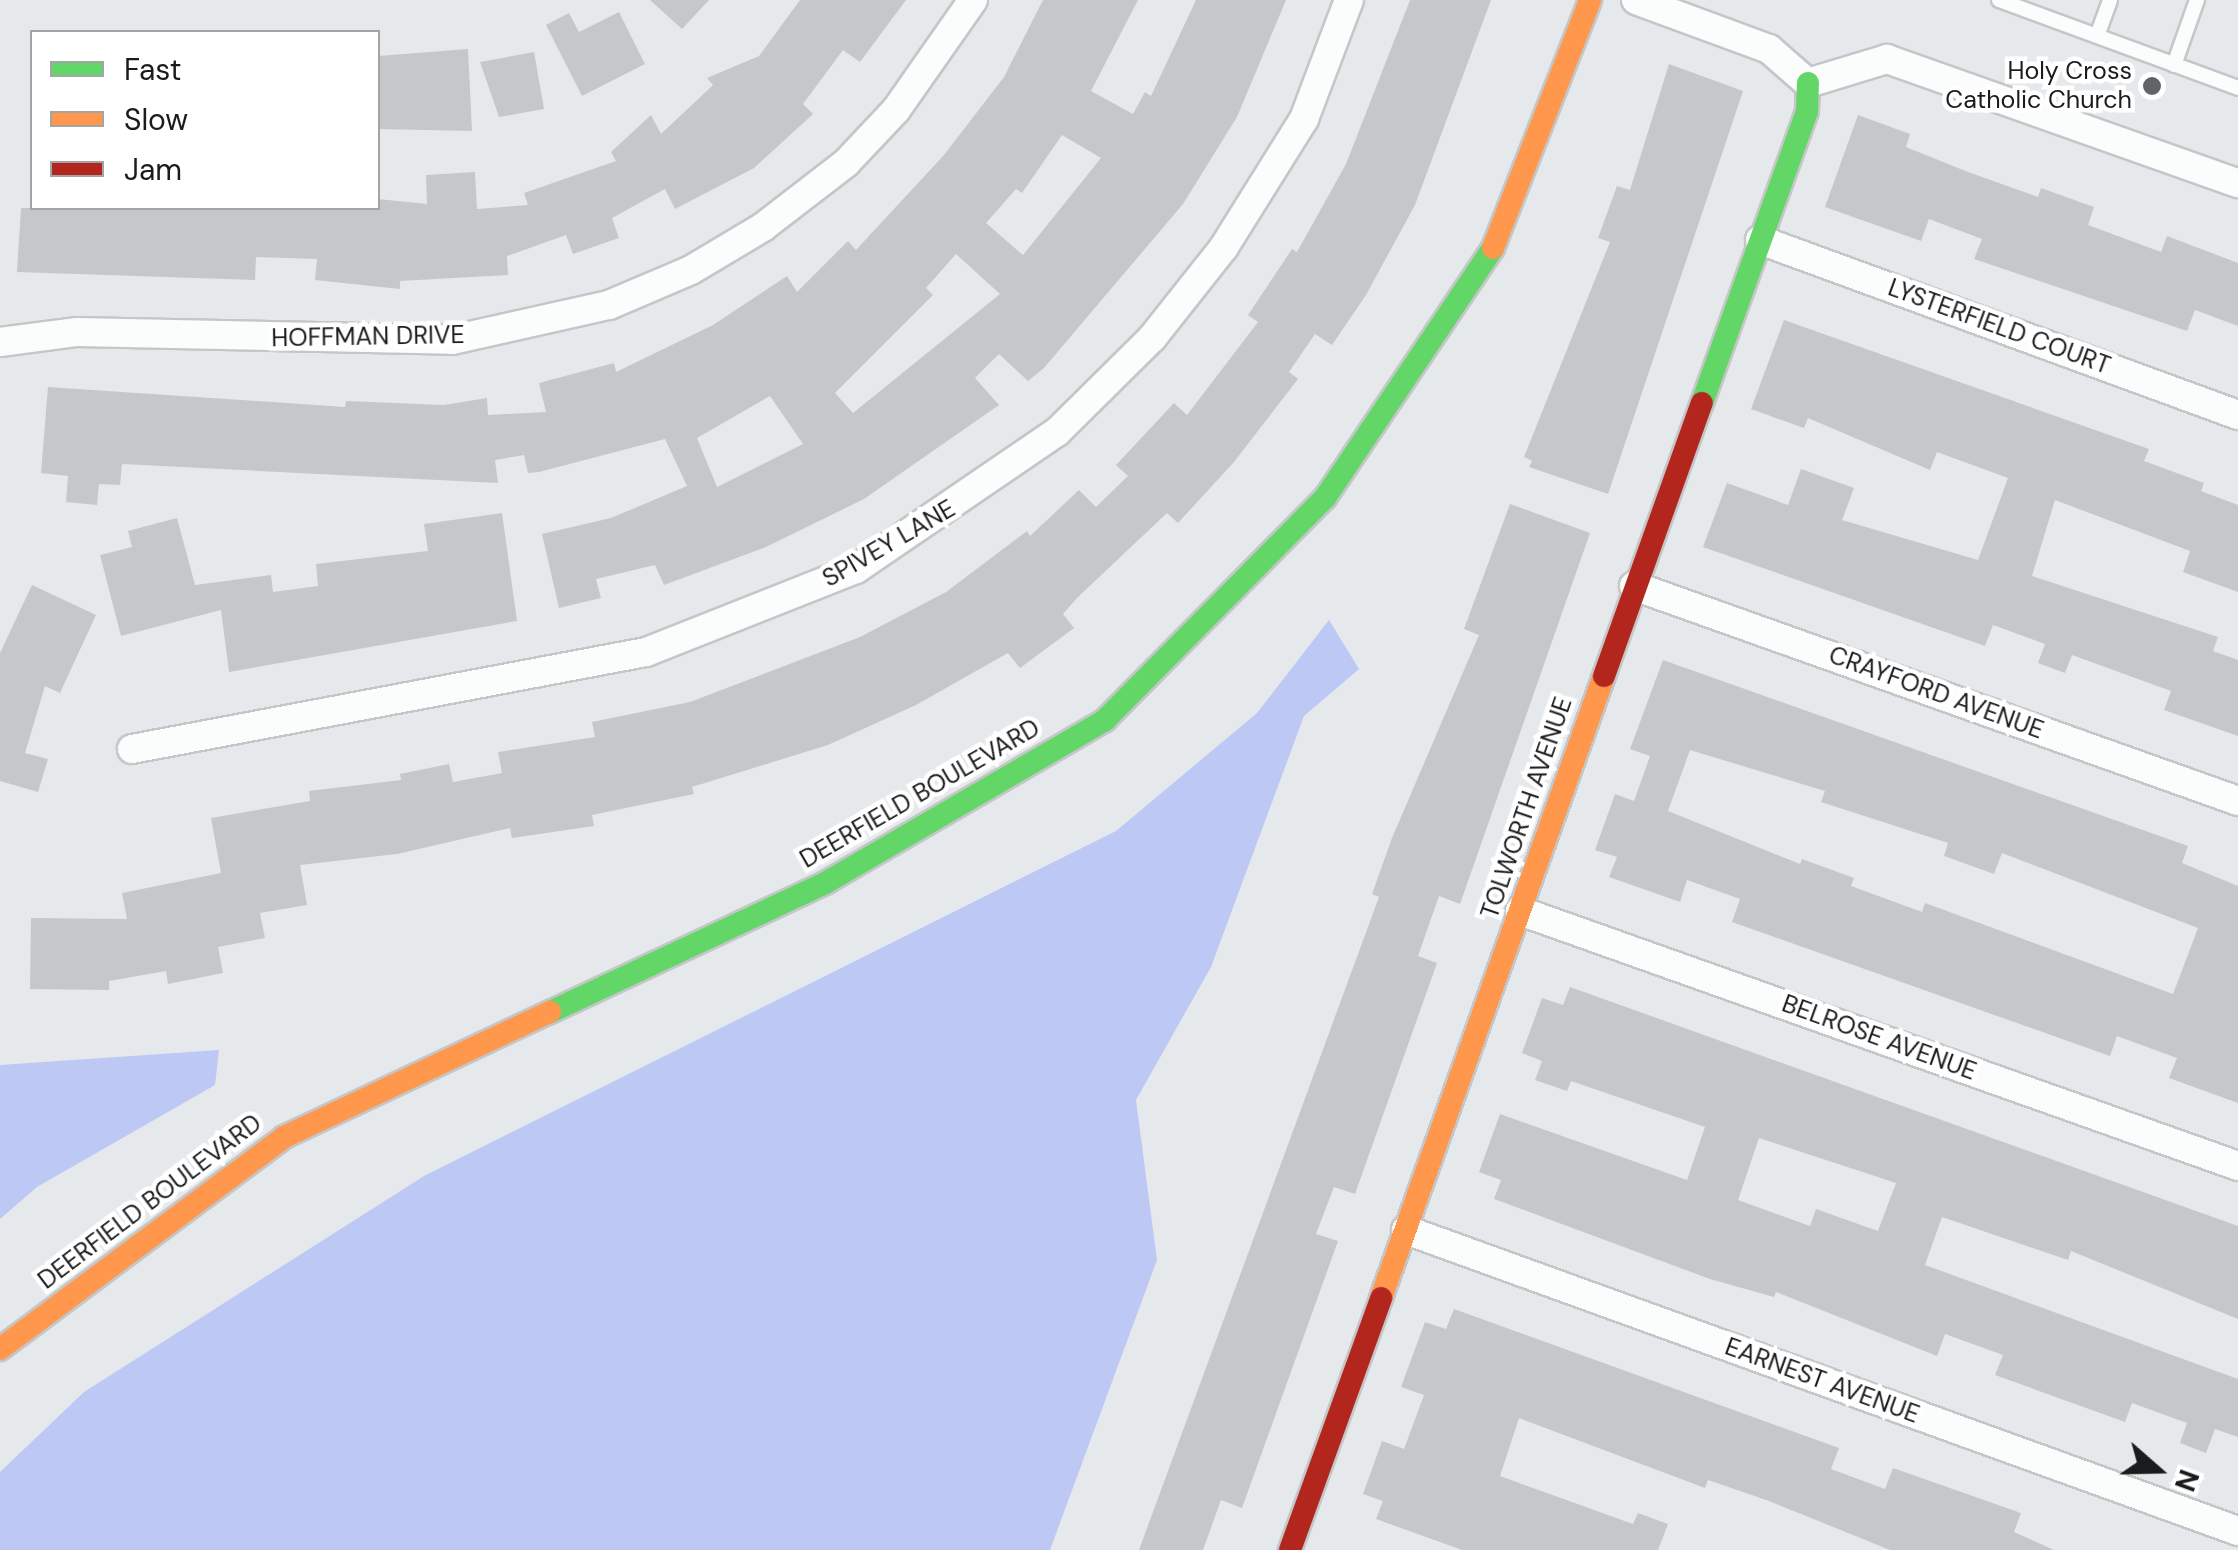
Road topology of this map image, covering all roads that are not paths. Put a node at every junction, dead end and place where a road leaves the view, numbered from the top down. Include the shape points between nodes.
1 (973, 0) edge
2 (1349, 0) edge
3 (1590, 0) edge
4 (1636, 0) edge
5 (1999, 0) edge
6 (2110, 0) edge
7 (2197, 0) edge
8 (2017, 3) edge
9 (2097, 36) junction
10 (2174, 65) junction
11 (1808, 82) junction
12 (2238, 88) edge
13 (2238, 183) edge
14 (1760, 240) junction
15 (0, 342) edge
16 (2238, 415) edge
17 (1634, 586) junction
18 (132, 749) dead end
19 (2238, 801) edge
20 (1520, 911) junction
21 (2238, 1166) edge
22 (1406, 1230) junction
23 (0, 1349) edge
24 (2238, 1531) edge
25 (1290, 1550) edge

1 - 15 street, HOFFMAN DRIVE via 896,110 846,162 748,235 609,306 452,340 77,332
2 - 18 street, SPIVEY LANE via 1304,119 1224,247 1152,338 1056,432 856,569 646,652
3 - 23 street, DEERFIELD BOULEVARD via 1488,260 1325,498 1106,720 827,882 284,1136
4 - 11 street via 1769,49
5 - 8 lane
6 - 9 lane
7 - 10 lane
8 - 9 lane
9 - 10 lane
10 - 12 lane
11 - 13 street via 1886,59
11 - 14 street, TOLWORTH AVENUE via 1807,111
14 - 16 street, LYSTERFIELD COURT
14 - 17 street, TOLWORTH AVENUE
17 - 19 street, CRAYFORD AVENUE
17 - 20 street, TOLWORTH AVENUE
20 - 21 street, BELROSE AVENUE
20 - 22 street, TOLWORTH AVENUE
22 - 24 street, EARNEST AVENUE
22 - 25 street, TOLWORTH AVENUE

